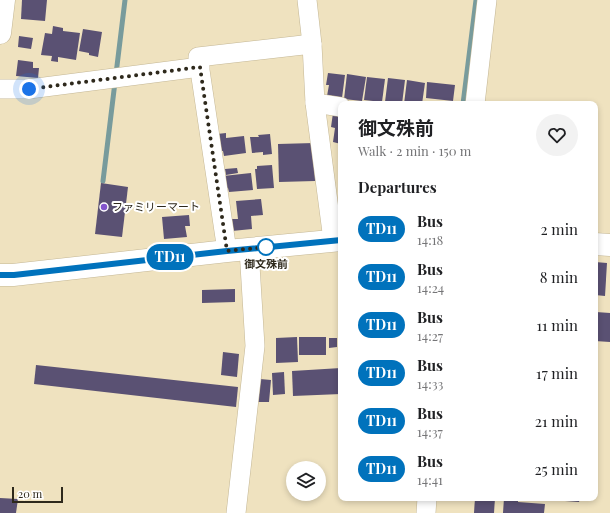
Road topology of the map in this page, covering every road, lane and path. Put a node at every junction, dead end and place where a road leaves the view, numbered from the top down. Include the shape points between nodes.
1 (4, 0) edge
2 (307, 0) edge
3 (487, 0) edge
4 (0, 33) edge
5 (312, 44) junction
6 (200, 67) junction
7 (0, 89) edge
8 (475, 101) edge
9 (315, 103) junction
10 (338, 107) edge
11 (337, 240) edge
12 (598, 244) edge
13 (610, 245) edge
14 (249, 249) junction
15 (227, 251) junction
16 (0, 275) edge
17 (427, 501) edge
18 (236, 513) edge
19 (426, 513) edge

1 - 4 main road
2 - 5 street
3 - 8 street
5 - 6 street via 198,57
5 - 9 street
6 - 7 street via 29,89
6 - 15 street
9 - 10 street
9 - 11 street
11 - 14 main road
12 - 13 main road
14 - 15 main road
14 - 18 street via 255,346
15 - 16 main road
17 - 19 street

